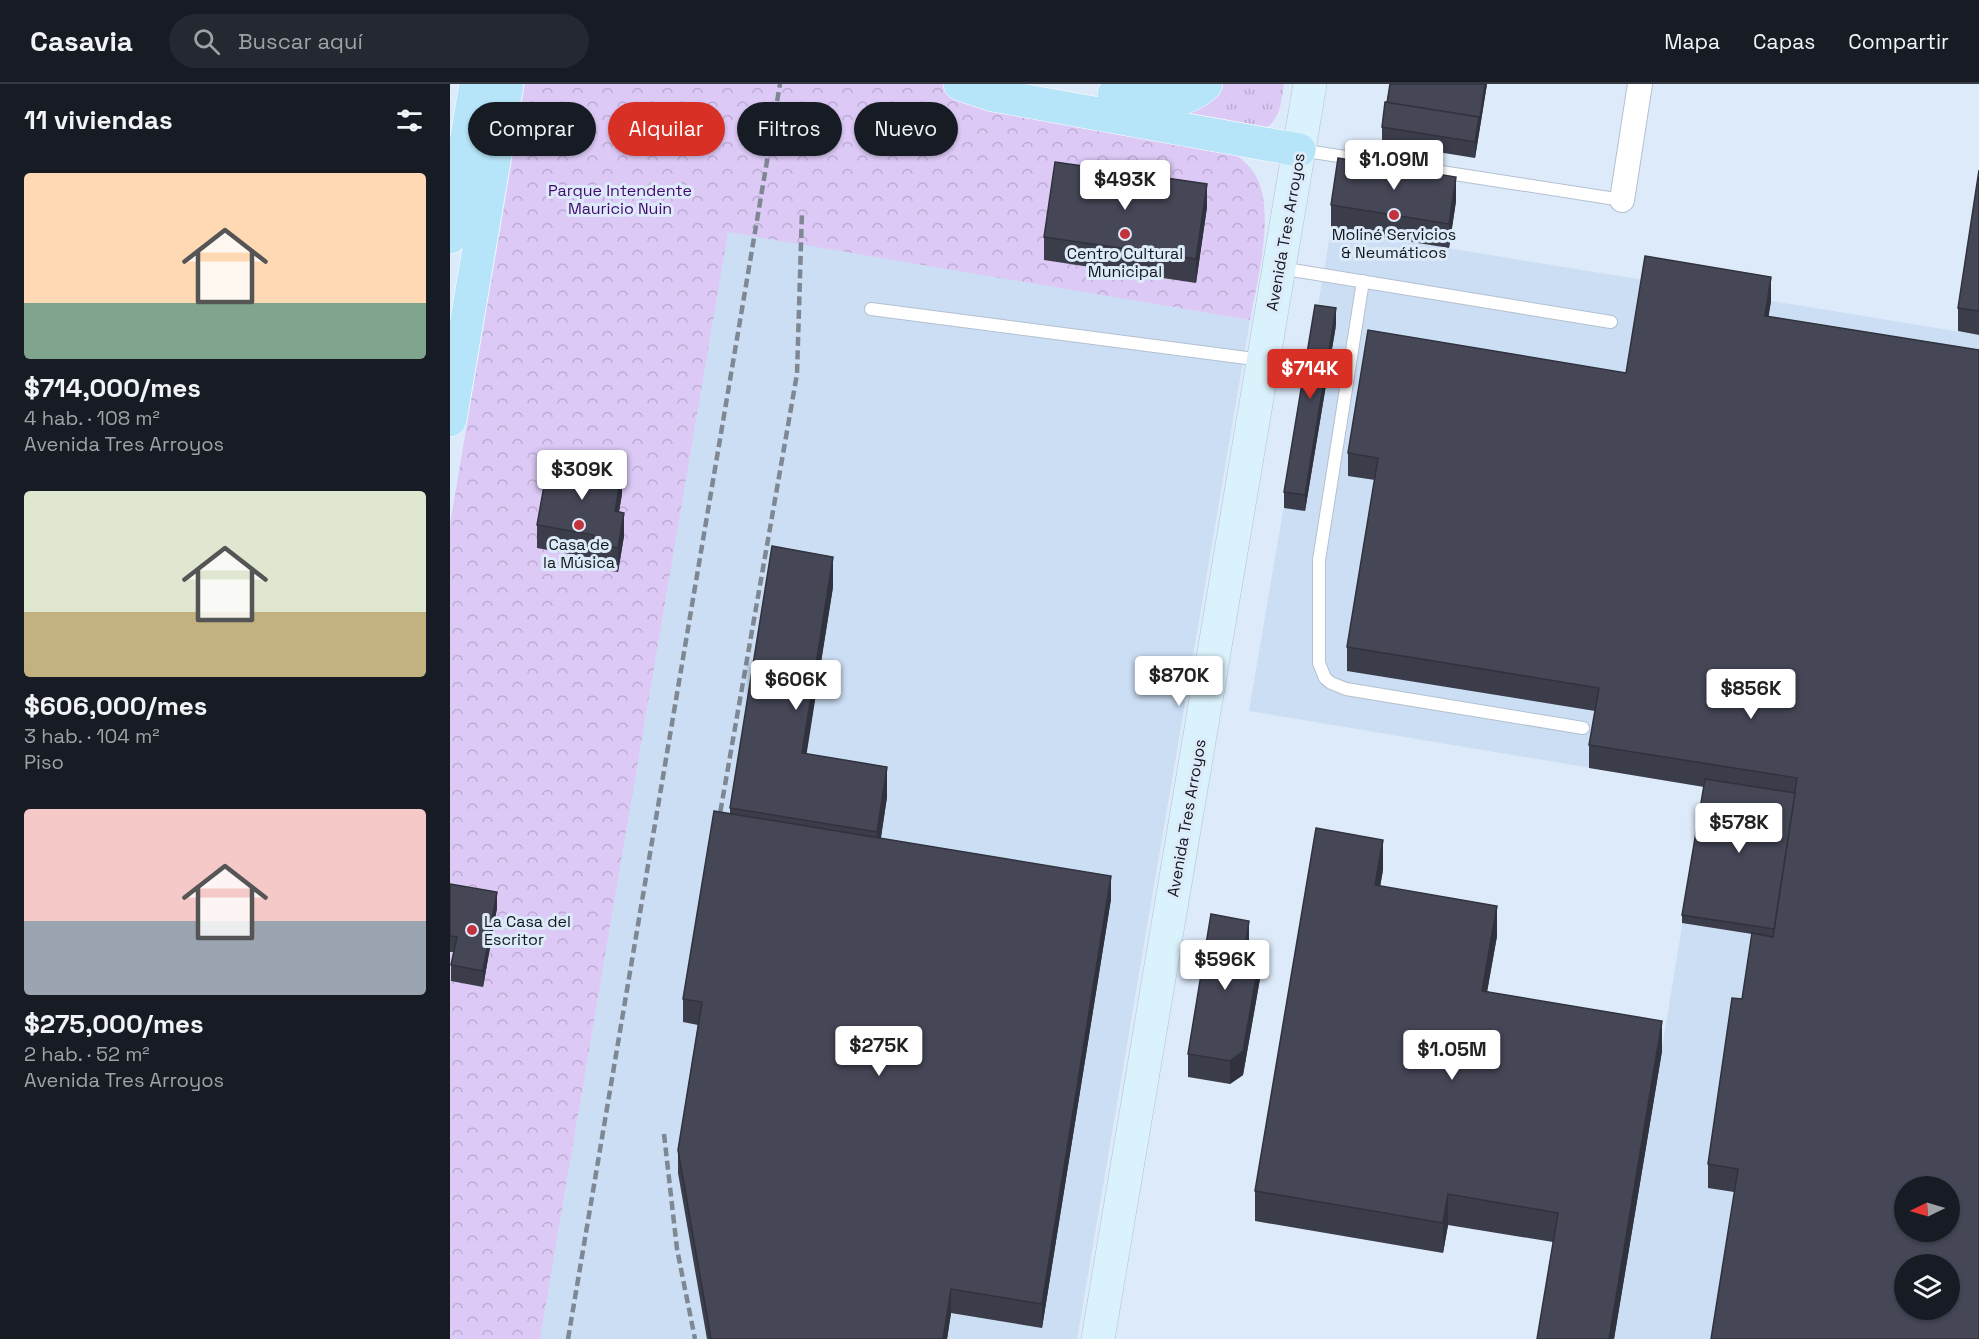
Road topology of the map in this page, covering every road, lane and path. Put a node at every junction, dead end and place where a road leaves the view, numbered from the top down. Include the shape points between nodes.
1 (476, 84) edge
2 (492, 84) edge
3 (507, 84) edge
4 (960, 84) edge
5 (1061, 84) edge
6 (1206, 84) edge
7 (1310, 84) edge
8 (1640, 84) edge
9 (1299, 150) junction
10 (489, 190) junction
11 (1622, 200) joint
12 (450, 237) edge
13 (1279, 267) junction
14 (1363, 281) junction
15 (871, 309) dead end
16 (1611, 322) dead end
17 (1264, 360) junction
18 (455, 365) edge
19 (450, 420) edge
20 (1583, 728) dead end
21 (1098, 1339) edge

1 - 12 main road
2 - 10 main road via 485,133
3 - 10 main road
4 - 9 main road via 993,95
5 - 6 main road via 1158,101 1180,99
7 - 9 main road, Avenida Tres Arroyos
8 - 11 street
9 - 11 lane
9 - 13 main road, Avenida Tres Arroyos
10 - 18 main road
13 - 14 lane
13 - 17 main road, Avenida Tres Arroyos
14 - 16 lane
14 - 20 lane via 1319,560 1321,671 1331,683 1346,688
15 - 17 lane
17 - 21 main road, Avenida Tres Arroyos
18 - 19 main road

